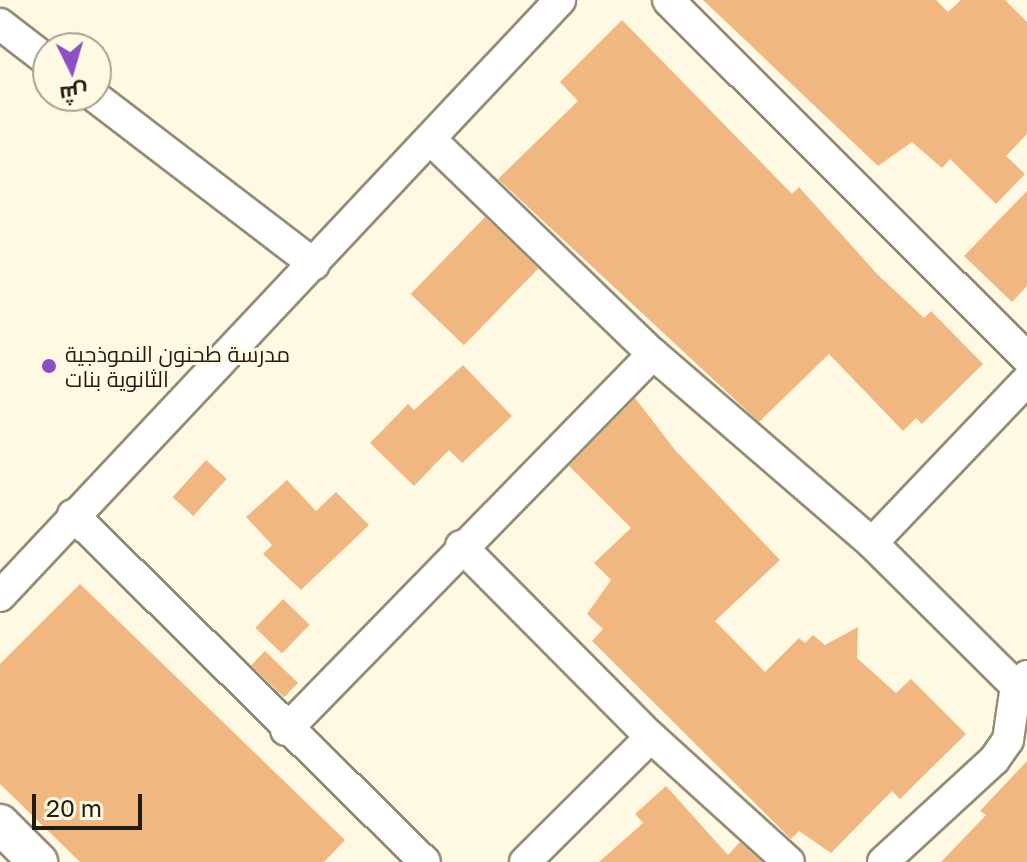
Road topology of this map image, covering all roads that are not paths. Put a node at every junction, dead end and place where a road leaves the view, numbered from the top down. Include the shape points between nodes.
1 (560, 0) edge
2 (668, 0) edge
3 (0, 24) edge
4 (32, 49) edge
5 (112, 110) edge
6 (430, 139) junction
7 (314, 264) junction
8 (653, 354) junction
9 (1027, 358) edge
10 (1027, 380) edge
11 (73, 515) junction
12 (872, 543) junction
13 (461, 546) junction
14 (0, 596) edge
15 (1022, 681) edge
16 (286, 730) junction
17 (651, 737) junction
18 (0, 824) edge
19 (38, 862) edge
20 (425, 862) edge
21 (525, 862) edge
22 (789, 862) edge
23 (883, 862) edge

1 - 6 street
2 - 9 street
3 - 4 street
5 - 7 street
6 - 7 street
6 - 8 street
7 - 11 street
8 - 12 street
8 - 13 street
10 - 12 street
11 - 14 street
11 - 16 street
12 - 15 street
13 - 16 street
13 - 17 street
15 - 23 street via 1008,740 994,760
16 - 20 street
17 - 21 street
17 - 22 street
18 - 19 street

